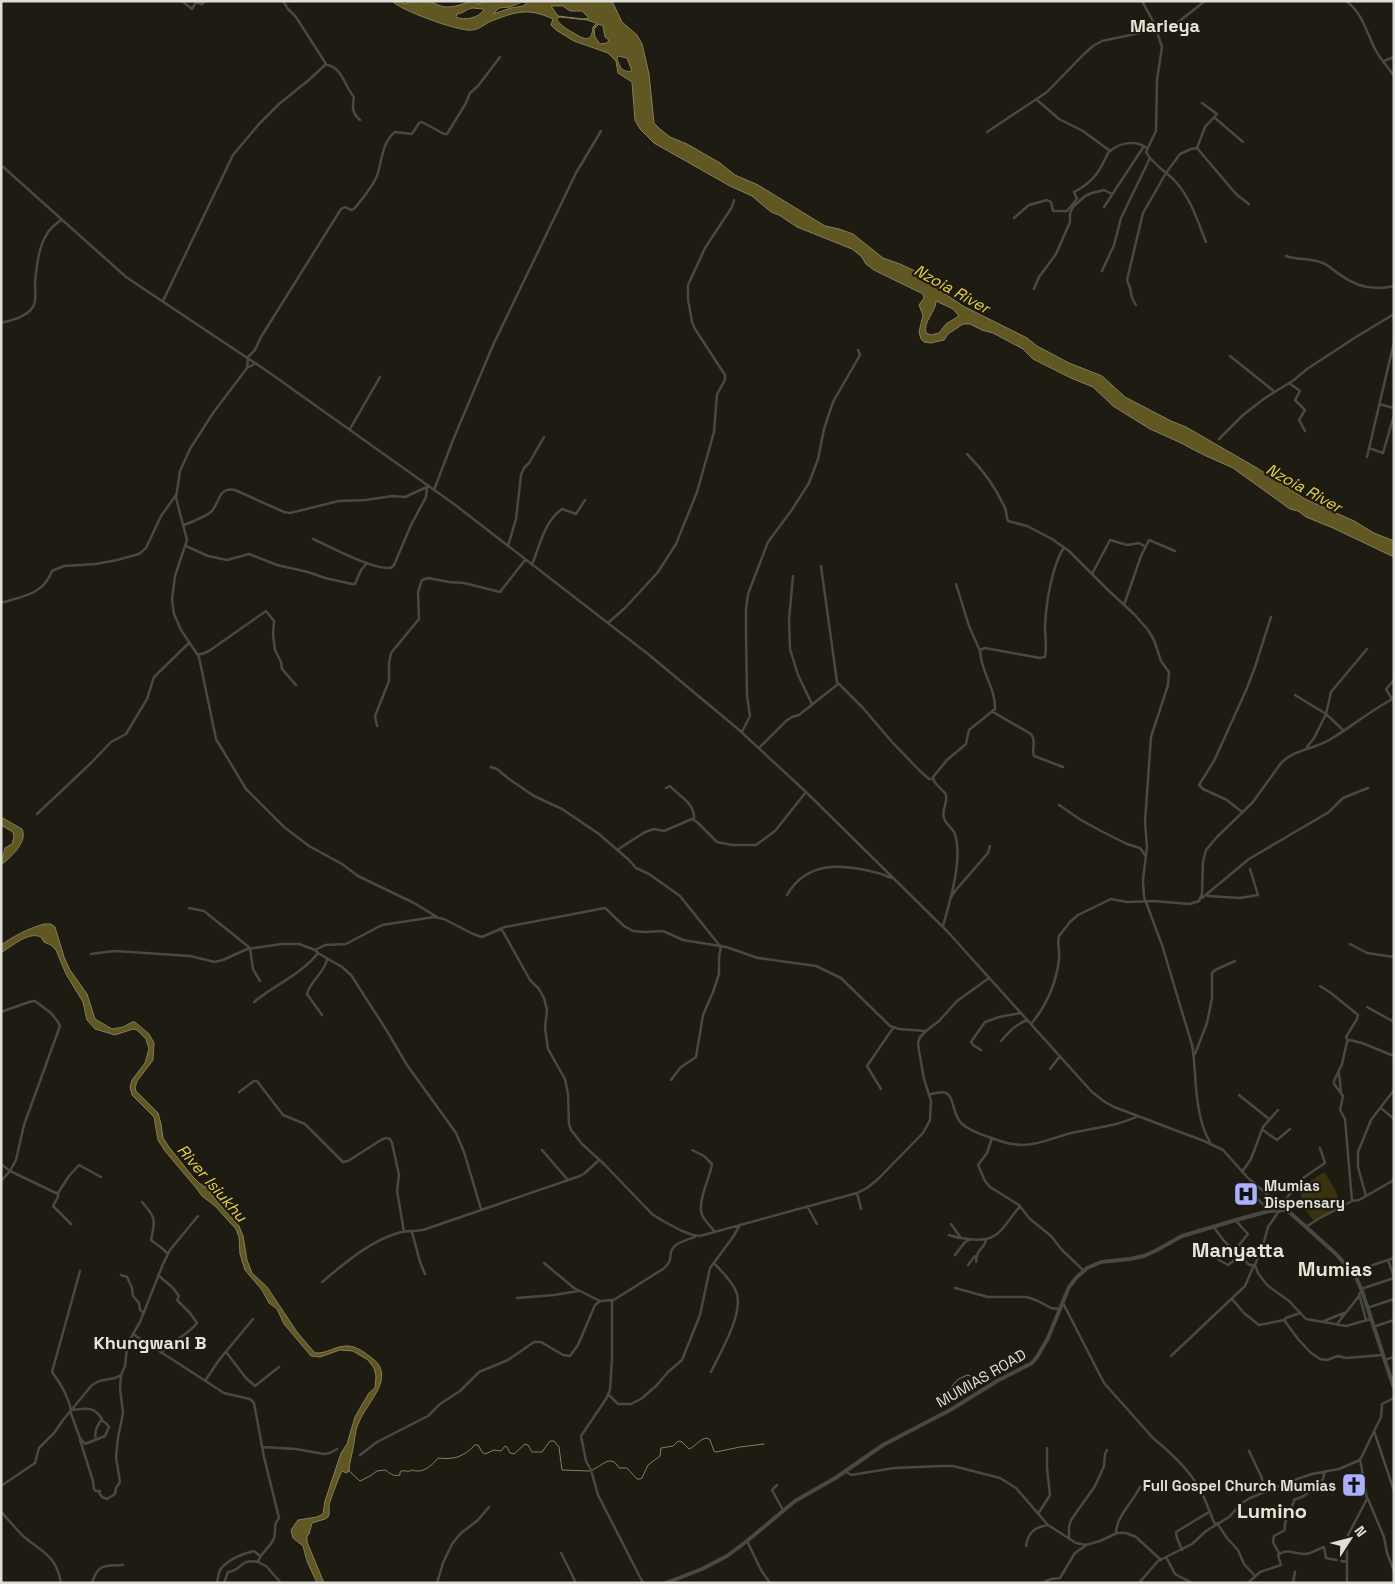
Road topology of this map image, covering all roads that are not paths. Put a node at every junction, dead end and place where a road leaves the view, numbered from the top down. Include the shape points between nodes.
1 (182, 1) edge
2 (205, 1) edge
3 (283, 1) edge
4 (1142, 1) edge
5 (1205, 1) edge
6 (1346, 1) edge
7 (1157, 30) junction
8 (500, 56) dead end
9 (1394, 57) edge
10 (1383, 61) junction
11 (326, 66) junction
12 (1394, 76) edge
13 (1036, 99) junction
14 (1202, 103) dead end
15 (1215, 118) junction
16 (360, 120) dead end
17 (601, 131) dead end
18 (987, 132) dead end
19 (1244, 142) dead end
20 (1146, 147) junction
21 (1197, 148) junction
22 (1110, 151) junction
23 (1150, 158) junction
24 (1, 165) edge
25 (1166, 173) junction
26 (1112, 194) junction
27 (734, 200) dead end
28 (1249, 204) dead end
29 (1104, 207) dead end
30 (1014, 218) dead end
31 (61, 220) junction
32 (1206, 242) dead end
33 (1286, 256) dead end
34 (1102, 271) dead end
35 (1394, 286) edge
36 (1034, 289) dead end
37 (163, 301) junction
38 (1136, 305) dead end
39 (1394, 314) edge
40 (1, 323) edge
41 (1394, 342) edge
42 (858, 350) dead end
43 (1230, 356) dead end
44 (248, 358) junction
45 (256, 363) junction
46 (247, 368) junction
47 (380, 377) dead end
48 (1289, 383) junction
49 (1275, 392) junction
50 (1379, 404) junction
51 (1394, 408) edge
52 (1394, 415) edge
53 (350, 429) junction
54 (1305, 431) dead end
55 (544, 437) dead end
56 (1219, 439) dead end
57 (1369, 448) junction
58 (967, 454) dead end
59 (1367, 457) dead end
60 (428, 486) junction
61 (434, 490) junction
62 (176, 495) junction
63 (585, 500) dead end
64 (183, 526) junction
65 (313, 539) dead end
66 (186, 546) junction
67 (508, 546) junction
68 (1064, 547) junction
69 (1146, 547) junction
70 (1175, 551) dead end
71 (526, 560) junction
72 (368, 563) junction
73 (532, 565) junction
74 (821, 566) dead end
75 (1092, 574) junction
76 (793, 576) dead end
77 (956, 584) dead end
78 (1, 603) edge
79 (1124, 605) junction
80 (1271, 617) dead end
81 (608, 623) junction
82 (189, 643) junction
83 (1367, 649) dead end
84 (980, 651) junction
85 (197, 654) junction
86 (1394, 680) edge
87 (838, 684) junction
88 (296, 685) dead end
89 (1295, 694) dead end
90 (1393, 698) edge
91 (812, 704) junction
92 (993, 712) junction
93 (1326, 714) junction
94 (377, 726) dead end
95 (1344, 730) junction
96 (742, 732) junction
97 (759, 748) junction
98 (1304, 750) junction
99 (491, 767) dead end
100 (1063, 767) dead end
101 (932, 779) junction
102 (666, 788) dead end
103 (1368, 788) dead end
104 (806, 792) junction
105 (1059, 805) dead end
106 (1242, 812) junction
107 (37, 814) dead end
108 (694, 820) junction
109 (990, 846) dead end
110 (616, 850) junction
111 (1146, 855) junction
112 (1250, 869) dead end
113 (894, 878) junction
114 (787, 896) dead end
115 (1206, 896) junction
116 (1201, 899) junction
117 (950, 900) junction
118 (1146, 901) junction
119 (189, 908) dead end
120 (436, 917) junction
121 (943, 926) junction
122 (501, 928) junction
123 (1350, 944) dead end
124 (720, 946) junction
125 (250, 948) junction
126 (316, 951) junction
127 (90, 954) dead end
128 (327, 957) junction
129 (1394, 957) edge
130 (1236, 961) dead end
131 (989, 978) junction
132 (260, 981) dead end
133 (1320, 986) dead end
134 (254, 1002) dead end
135 (1367, 1007) dead end
136 (1, 1012) edge
137 (1021, 1012) junction
138 (322, 1015) dead end
139 (1028, 1020) junction
140 (1394, 1022) edge
141 (1031, 1024) junction
142 (893, 1028) junction
143 (926, 1031) junction
144 (1001, 1041) dead end
145 (1348, 1041) junction
146 (981, 1050) dead end
147 (1060, 1056) junction
148 (1194, 1056) junction
149 (1394, 1056) edge
150 (1050, 1070) dead end
151 (1339, 1072) junction
152 (671, 1080) dead end
153 (881, 1089) dead end
154 (1394, 1090) edge
155 (239, 1092) dead end
156 (1341, 1092) junction
157 (929, 1095) junction
158 (1239, 1095) dead end
159 (1381, 1108) junction
160 (1278, 1110) dead end
161 (1138, 1116) junction
162 (1270, 1119) junction
163 (1394, 1119) edge
164 (1263, 1130) junction
165 (1290, 1130) dead end
166 (992, 1138) junction
167 (1210, 1144) junction
168 (1320, 1148) dead end
169 (542, 1150) dead end
170 (692, 1150) dead end
171 (599, 1160) junction
172 (1, 1164) edge
173 (10, 1171) junction
174 (1242, 1172) junction
175 (101, 1176) dead end
176 (567, 1180) junction
177 (1394, 1180) edge
178 (1, 1181) edge
179 (1247, 1192) dead end
180 (857, 1193) junction
181 (58, 1194) junction
182 (1366, 1196) junction
183 (142, 1202) dead end
184 (1352, 1202) junction
185 (807, 1206) junction
186 (1020, 1206) junction
187 (1280, 1207) junction
188 (481, 1209) junction
189 (861, 1209) dead end
190 (1269, 1211) junction
191 (198, 1216) dead end
192 (1236, 1220) junction
193 (71, 1224) dead end
194 (817, 1224) dead end
195 (951, 1224) dead end
196 (740, 1225) junction
197 (1213, 1226) junction
198 (1306, 1227) junction
199 (404, 1232) junction
200 (412, 1232) junction
201 (714, 1232) junction
202 (696, 1236) junction
203 (949, 1236) dead end
204 (961, 1238) junction
205 (970, 1240) junction
206 (986, 1240) junction
207 (1234, 1251) junction
208 (1212, 1252) dead end
209 (168, 1254) junction
210 (955, 1255) dead end
211 (976, 1255) junction
212 (1240, 1256) junction
213 (1394, 1258) edge
214 (1388, 1260) junction
215 (976, 1262) dead end
216 (544, 1263) dead end
217 (714, 1263) junction
218 (968, 1265) dead end
219 (1255, 1265) junction
220 (80, 1270) dead end
221 (1084, 1270) junction
222 (1352, 1272) junction
223 (425, 1274) dead end
224 (121, 1275) dead end
225 (158, 1275) junction
226 (1394, 1278) edge
227 (322, 1282) dead end
228 (955, 1288) dead end
229 (1361, 1290) junction
230 (578, 1291) junction
231 (1359, 1296) junction
232 (518, 1298) dead end
233 (1232, 1299) junction
234 (1394, 1299) edge
235 (613, 1300) junction
236 (600, 1302) junction
237 (1063, 1302) junction
238 (1367, 1308) junction
239 (1060, 1309) junction
240 (1346, 1312) junction
241 (144, 1313) junction
242 (1300, 1313) junction
243 (253, 1319) dead end
244 (1284, 1320) junction
245 (1368, 1320) junction
246 (1394, 1320) edge
247 (1322, 1322) junction
248 (1336, 1325) junction
249 (1373, 1327) junction
250 (133, 1334) junction
251 (161, 1352) junction
252 (226, 1352) junction
253 (1171, 1356) dead end
254 (1394, 1357) edge
255 (1383, 1358) junction
256 (280, 1367) dead end
257 (711, 1372) dead end
258 (121, 1375) junction
259 (116, 1378) junction
260 (1392, 1379) edge
261 (205, 1381) junction
262 (121, 1382) junction
263 (1394, 1388) edge
264 (608, 1394) junction
265 (1394, 1398) edge
266 (71, 1411) junction
267 (101, 1420) junction
268 (1373, 1431) junction
269 (79, 1436) junction
270 (96, 1440) junction
271 (262, 1447) junction
272 (337, 1448) dead end
273 (1047, 1448) dead end
274 (1107, 1450) dead end
275 (1249, 1451) dead end
276 (360, 1455) dead end
277 (1360, 1459) junction
278 (1325, 1471) junction
279 (845, 1472) junction
280 (777, 1485) dead end
281 (1, 1486) edge
282 (1146, 1486) dead end
283 (768, 1488) dead end
284 (772, 1490) junction
285 (1266, 1491) junction
286 (1394, 1491) edge
287 (1368, 1497) junction
288 (489, 1506) dead end
289 (783, 1510) junction
290 (1, 1512) edge
291 (1209, 1512) junction
292 (1038, 1514) junction
293 (1216, 1524) junction
294 (1048, 1526) junction
295 (1116, 1534) junction
296 (1069, 1539) junction
297 (747, 1541) junction
298 (1086, 1545) junction
299 (1026, 1546) dead end
300 (1182, 1550) junction
301 (561, 1553) dead end
302 (1279, 1553) junction
303 (260, 1556) junction
304 (1166, 1557) junction
305 (1161, 1560) junction
306 (258, 1562) junction
307 (1347, 1562) junction
308 (123, 1565) dead end
309 (1394, 1571) edge
310 (1295, 1572) dead end
311 (1255, 1576) junction
312 (668, 1582) edge
313 (1257, 1582) edge
314 (61, 1583) edge
315 (92, 1583) edge
316 (217, 1583) edge
317 (224, 1583) edge
318 (282, 1583) edge
319 (436, 1583) edge
320 (576, 1583) edge
321 (643, 1583) edge
322 (770, 1583) edge
323 (1042, 1583) edge
324 (1138, 1583) edge
325 (1192, 1583) edge
326 (1248, 1583) edge
327 (1293, 1583) edge
328 (1347, 1583) edge

1 - 2 street via 192,9 196,2 202,4
3 - 11 street via 326,61
4 - 7 street
5 - 7 street via 1176,25
6 - 10 street via 1366,27
7 - 13 street via 1102,41 1093,46
7 - 20 street via 1162,49 1157,80 1156,128
8 - 44 street via 470,93 447,134 422,122 412,134 395,132 390,136 374,181 354,209 341,209
9 - 10 street
10 - 12 street
11 - 16 street via 332,66 343,78 354,97 353,111
11 - 37 street via 279,104 233,155
13 - 18 street
13 - 22 street via 1058,119 1083,131
14 - 15 street via 1217,113
15 - 19 street
15 - 21 street via 1205,127
17 - 61 street via 576,173 494,343
20 - 22 street via 1132,142
20 - 23 street
20 - 26 street
21 - 25 street via 1183,152
21 - 28 street via 1236,194
22 - 30 street via 1092,179 1074,192 1077,199 1066,211 1053,211 1051,202 1046,200 1029,205
23 - 25 street
23 - 34 street via 1121,218
24 - 31 street
25 - 32 street via 1186,197
25 - 38 street via 1143,213 1127,277
26 - 29 street
26 - 36 street via 1104,190 1092,193 1074,207 1056,254
27 - 81 street via 705,248 688,285 692,322 725,380 717,394 715,429 698,488 666,562
31 - 37 street via 126,277
31 - 40 street via 43,241 35,276 33,307 27,313
33 - 35 street via 1321,262 1350,281 1368,288
37 - 44 street
39 - 48 street
41 - 50 street
42 - 96 street via 860,355 833,402 809,483 768,542 748,594 747,696 750,716
43 - 49 street
44 - 45 street
44 - 46 street
45 - 46 street
45 - 53 street
46 - 62 street via 190,449 180,471
47 - 53 street
48 - 49 street
48 - 54 street via 1300,391 1296,400 1305,410 1299,420
49 - 56 street via 1243,415
50 - 51 street
50 - 57 street
52 - 57 street via 1383,453
53 - 60 street
55 - 67 street via 521,475 517,517
57 - 59 street
58 - 68 street via 998,496 1008,521 1027,526
60 - 61 street
60 - 64 street via 405,497 339,501 290,513 229,489 223,492 211,512
60 - 72 street via 426,497 393,566 387,568
61 - 67 street
62 - 64 street
62 - 78 street via 161,516 146,548 139,554 64,566 52,572 48,582 35,593
63 - 73 street via 576,514 562,509 551,519
64 - 66 street
65 - 72 street
66 - 72 street via 227,560 249,554 277,565 352,584
66 - 82 street via 175,576 172,608
67 - 71 street
68 - 75 street
68 - 84 street via 1056,561 1051,582 1045,657 988,648
69 - 70 street via 1150,540
69 - 75 street via 1139,543 1126,545 1110,540
69 - 79 street
71 - 73 street
71 - 94 street via 500,592 464,583 422,580 418,592 419,619 391,653 388,684 375,717
73 - 81 street
74 - 87 street
75 - 79 street
76 - 91 street via 790,649
77 - 84 street
79 - 111 street via 1151,635 1170,676 1151,737 1145,815
80 - 106 street via 1247,688 1214,761 1199,785
81 - 96 street
82 - 85 street
82 - 107 street via 154,677 147,699 126,734 111,742
83 - 93 street via 1331,692
84 - 92 street via 996,705
85 - 88 street via 209,651 266,611 275,622 274,646 282,669
85 - 120 street via 216,739 246,789 309,846
86 - 90 street via 1386,689
87 - 91 street
87 - 101 street via 919,770
89 - 93 street
90 - 95 street
91 - 97 street via 799,716 786,721
92 - 100 street via 1032,735 1034,756
92 - 101 street via 969,730 966,744
93 - 95 street
93 - 98 street
95 - 98 street via 1328,741
96 - 97 street
97 - 104 street
98 - 106 street via 1281,763
99 - 110 street via 534,796 566,812
101 - 117 street via 946,795 944,818 954,831 956,840 957,860
102 - 108 street via 670,786 691,805
103 - 115 street via 1343,798 1329,812 1249,859
104 - 108 street via 775,831 756,845 717,842
104 - 113 street
105 - 111 street via 1101,831 1140,848
106 - 116 street via 1205,852
108 - 110 street via 664,831 654,829 645,832
109 - 117 street via 988,853
110 - 124 street via 638,870 680,896
111 - 118 street via 1143,880
112 - 115 street via 1258,895 1240,898
113 - 114 street via 851,868 818,868 794,885
113 - 121 street
115 - 116 street
116 - 118 street via 1194,904
117 - 121 street
118 - 141 street via 1111,899 1070,922 1058,938 1059,958 1054,984
118 - 148 street via 1185,1018
119 - 125 street via 204,911
120 - 122 street via 480,937
120 - 126 street via 382,926 346,944 325,945
121 - 131 street
122 - 124 street via 605,908 633,930 663,931 683,940
122 - 171 street via 530,980 544,998 548,1048 565,1079 571,1130
123 - 129 street via 1367,953
124 - 142 street via 765,960 816,966 842,978
124 - 152 street via 719,974 703,1015 696,1056
125 - 126 street via 295,943
125 - 127 street via 217,962 190,956 131,952
125 - 132 street via 253,969
126 - 128 street
126 - 134 street via 297,972
128 - 138 street via 307,994
128 - 188 street via 353,978 411,1070 454,1129
130 - 148 street via 1212,973 1207,1023
131 - 137 street
131 - 143 street via 957,1001
133 - 145 street via 1358,1015 1346,1038
135 - 140 street
136 - 173 street via 35,1002 51,1013 60,1026
137 - 139 street
137 - 146 street via 985,1022 971,1042
139 - 141 street
139 - 144 street via 1011,1030
141 - 147 street
142 - 143 street
142 - 153 street via 867,1066
143 - 157 street via 918,1046
145 - 149 street
145 - 151 street
147 - 150 street
147 - 161 street via 1100,1099
148 - 167 street via 1197,1093 1204,1131
151 - 156 street
151 - 156 street via 1334,1083
154 - 159 street
155 - 199 street via 257,1081 281,1113 304,1124 343,1162 381,1140 390,1139 399,1175 397,1191
156 - 184 street via 1340,1110 1345,1119
157 - 166 street via 941,1091 948,1094 961,1123
157 - 180 street via 931,1113 925,1129 878,1178
158 - 162 street
159 - 163 street
159 - 182 street via 1371,1120 1358,1157
160 - 162 street
161 - 166 street via 1030,1144 1012,1144
161 - 167 street
162 - 164 street
164 - 165 street via 1277,1140
164 - 174 street via 1249,1164
166 - 186 street via 979,1164 981,1173 990,1187
167 - 174 street via 1226,1153
168 - 187 street via 1325,1163 1303,1178
169 - 176 street
170 - 201 street via 712,1164 701,1211
171 - 176 street via 583,1175
171 - 202 street via 652,1214
172 - 173 street
173 - 178 street
173 - 181 street
174 - 187 street
175 - 181 street via 79,1165
176 - 188 street
177 - 182 street
179 - 190 street
180 - 185 street
180 - 189 street
181 - 193 street via 53,1206
182 - 184 street
183 - 209 street via 155,1221 151,1240
184 - 198 street
185 - 194 street
185 - 196 street
186 - 206 street via 1000,1231
186 - 221 street via 1028,1218
187 - 190 street
187 - 198 street
187 - 219 street via 1268,1227
188 - 200 street via 426,1230
190 - 192 street
191 - 209 street
192 - 197 street
192 - 207 street via 1248,1235
195 - 204 street
196 - 201 street
196 - 217 street
197 - 207 street
197 - 221 street via 1182,1236 1150,1253 1102,1262
198 - 222 street
199 - 200 street
199 - 227 street via 375,1242
200 - 223 street
201 - 202 street
202 - 235 street via 674,1247 671,1261 663,1269
203 - 204 street
204 - 205 street
205 - 206 street
205 - 210 street
206 - 211 street
207 - 212 street
208 - 212 street via 1228,1265
209 - 225 street
211 - 215 street
211 - 218 street
212 - 219 street via 1250,1265
213 - 214 street
214 - 222 street
214 - 226 street
216 - 230 street
217 - 257 street via 734,1288 738,1300 729,1334
217 - 264 street via 698,1322 680,1362 632,1404 618,1404
219 - 233 street via 1246,1284
219 - 242 street via 1267,1285
220 - 266 street via 52,1372 69,1400
221 - 237 street, MUMIAS ROAD via 1073,1282
222 - 229 street
224 - 241 street via 127,1277 133,1296
225 - 241 street
225 - 251 street via 175,1290 179,1296 177,1300 197,1322
226 - 229 street
228 - 239 street via 988,1297 1027,1297
229 - 231 street
229 - 238 street
230 - 232 street
230 - 236 street
231 - 240 street
231 - 245 street
233 - 244 street via 1259,1325
233 - 253 street
234 - 238 street
235 - 236 street
235 - 264 street
236 - 276 street via 595,1304 570,1356 542,1342 534,1342 508,1360 478,1372 428,1416 377,1442
237 - 239 street, MUMIAS ROAD
237 - 291 street via 1104,1383 1192,1476
238 - 245 street
239 - 279 street, MUMIAS ROAD via 1048,1338 1032,1363 887,1442
240 - 247 street
240 - 248 street
241 - 250 street
242 - 244 street
242 - 247 street via 1306,1319
243 - 252 street
244 - 255 street via 1311,1353 1322,1359 1338,1356
245 - 248 street via 1346,1326
245 - 249 street
246 - 249 street
247 - 248 street
249 - 255 street
250 - 251 street
250 - 258 street
251 - 261 street
252 - 256 street via 255,1386
252 - 261 street
254 - 255 street
255 - 260 street
258 - 259 street
258 - 262 street
259 - 262 street
259 - 266 street via 96,1383
260 - 263 street
261 - 271 street via 224,1393 252,1401
262 - 269 street via 123,1413 116,1456 120,1482 115,1494 108,1499 94,1489
264 - 321 street via 581,1436 586,1461 600,1498
265 - 268 street via 1382,1403 1382,1415
266 - 267 street via 91,1408
266 - 269 street
266 - 281 street via 38,1448 35,1463
267 - 270 street via 96,1428
267 - 270 street via 108,1429 105,1436
268 - 277 street
268 - 286 street
269 - 270 street via 85,1444
271 - 272 street via 324,1454
271 - 303 street via 278,1518 274,1524 273,1540
273 - 292 street via 1050,1496
274 - 296 street via 1095,1486 1071,1520
275 - 285 street
277 - 278 street via 1349,1466
277 - 287 street
278 - 285 street
278 - 302 street via 1321,1482 1294,1500 1284,1524 1285,1530 1274,1536 1273,1542
279 - 289 street, MUMIAS ROAD
279 - 292 street via 851,1475 894,1468 953,1466 1002,1479 1014,1486
280 - 284 street
282 - 295 street via 1140,1487 1130,1502
283 - 284 street
284 - 289 street
285 - 293 street via 1246,1500 1229,1517
287 - 307 street via 1348,1535
287 - 309 street
288 - 319 street via 452,1544
289 - 297 street, MUMIAS ROAD
290 - 314 street via 52,1560
291 - 293 street
291 - 300 street via 1176,1532
292 - 294 street
293 - 300 street
293 - 311 street
294 - 296 street
294 - 299 street via 1034,1530
295 - 298 street
295 - 305 street via 1133,1535
296 - 298 street
297 - 312 street, MUMIAS ROAD via 702,1569
297 - 322 street
298 - 323 street via 1075,1553 1062,1577
300 - 304 street
301 - 320 street
302 - 307 street via 1306,1554 1324,1547 1326,1558
302 - 311 street via 1281,1565
303 - 306 street
303 - 316 street via 254,1551 238,1556 219,1572
304 - 305 street
304 - 325 street via 1175,1574
305 - 324 street
306 - 317 street via 248,1561 228,1572
306 - 318 street
307 - 328 street
308 - 315 street via 101,1568
310 - 327 street
311 - 313 street
311 - 326 street

